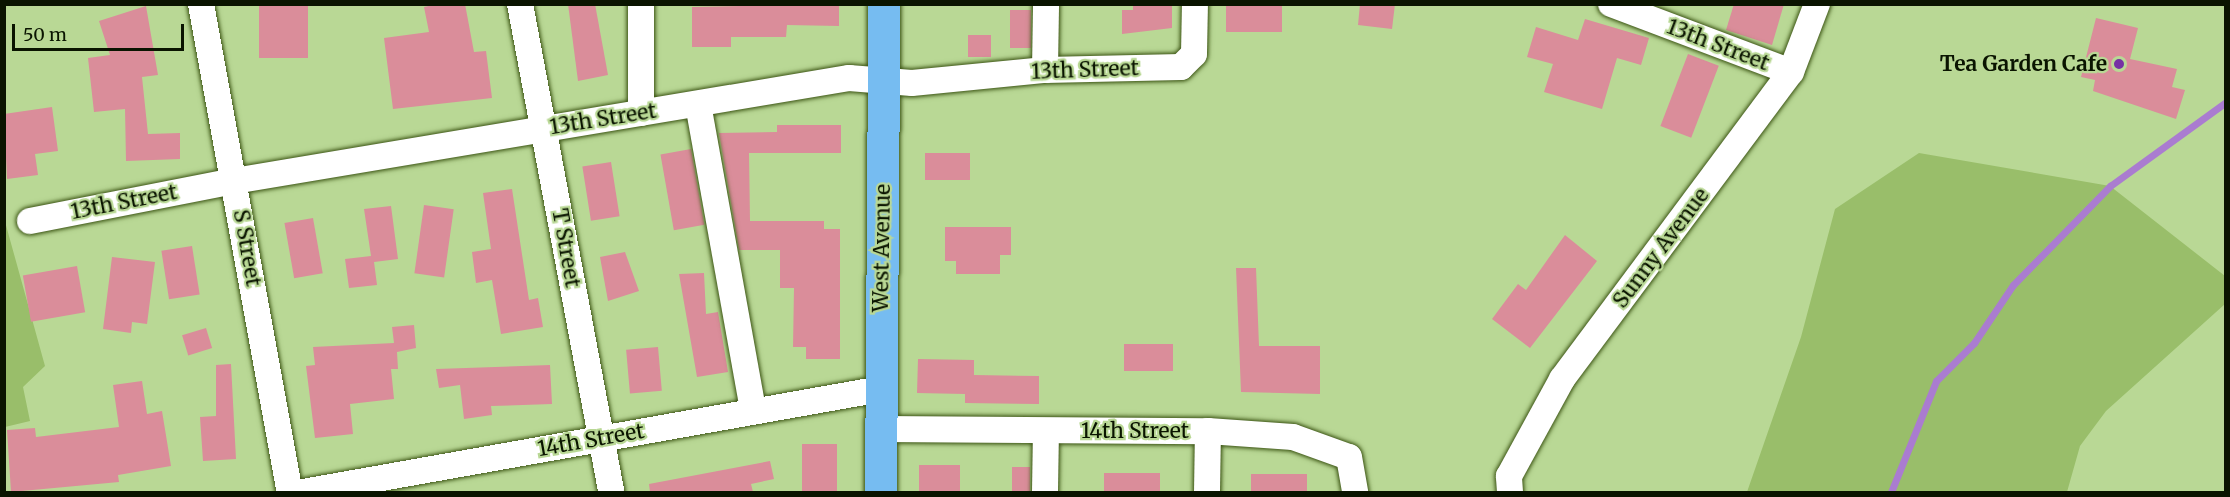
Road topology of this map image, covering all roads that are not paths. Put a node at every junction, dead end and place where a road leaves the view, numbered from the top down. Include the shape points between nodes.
1 (201, 4) edge
2 (520, 4) edge
3 (641, 4) edge
4 (884, 4) edge
5 (1046, 4) edge
6 (1195, 4) edge
7 (1611, 4) edge
8 (1817, 4) edge
9 (1045, 70) junction
10 (1791, 72) junction
11 (884, 80) junction
12 (698, 104) junction
13 (641, 113) junction
14 (543, 129) junction
15 (234, 181) junction
16 (30, 221) dead end
17 (881, 389) junction
18 (753, 411) junction
19 (881, 429) junction
20 (1046, 430) junction
21 (1208, 431) junction
22 (600, 438) junction
23 (290, 492) edge
24 (303, 492) edge
25 (611, 492) edge
26 (881, 492) edge
27 (1045, 492) edge
28 (1208, 492) edge
29 (1355, 492) edge
30 (1510, 492) edge

1 - 15 street, S Street
2 - 14 street, T Street
3 - 13 street
4 - 11 main road, West Avenue
5 - 9 street
6 - 9 street, 13th Street via 1194,54 1181,67
7 - 10 street, 13th Street
8 - 10 street, Sunny Avenue
9 - 11 street, 13th Street via 912,83
10 - 30 street, Sunny Avenue via 1562,379 1509,476
11 - 12 street, 13th Street via 849,78
11 - 17 main road, West Avenue
12 - 13 street, 13th Street
12 - 18 street
13 - 14 street, 13th Street
14 - 15 street, 13th Street
14 - 22 street, T Street
15 - 16 street, 13th Street
15 - 23 street, S Street
17 - 18 street, 14th Street
17 - 19 main road, West Avenue
18 - 22 street, 14th Street
19 - 20 street, 14th Street
19 - 26 main road, West Avenue
20 - 21 street, 14th Street
20 - 27 street
21 - 28 street
21 - 29 street, 14th Street via 1293,437 1333,447 1349,457
22 - 24 street, 14th Street
22 - 25 street, T Street

